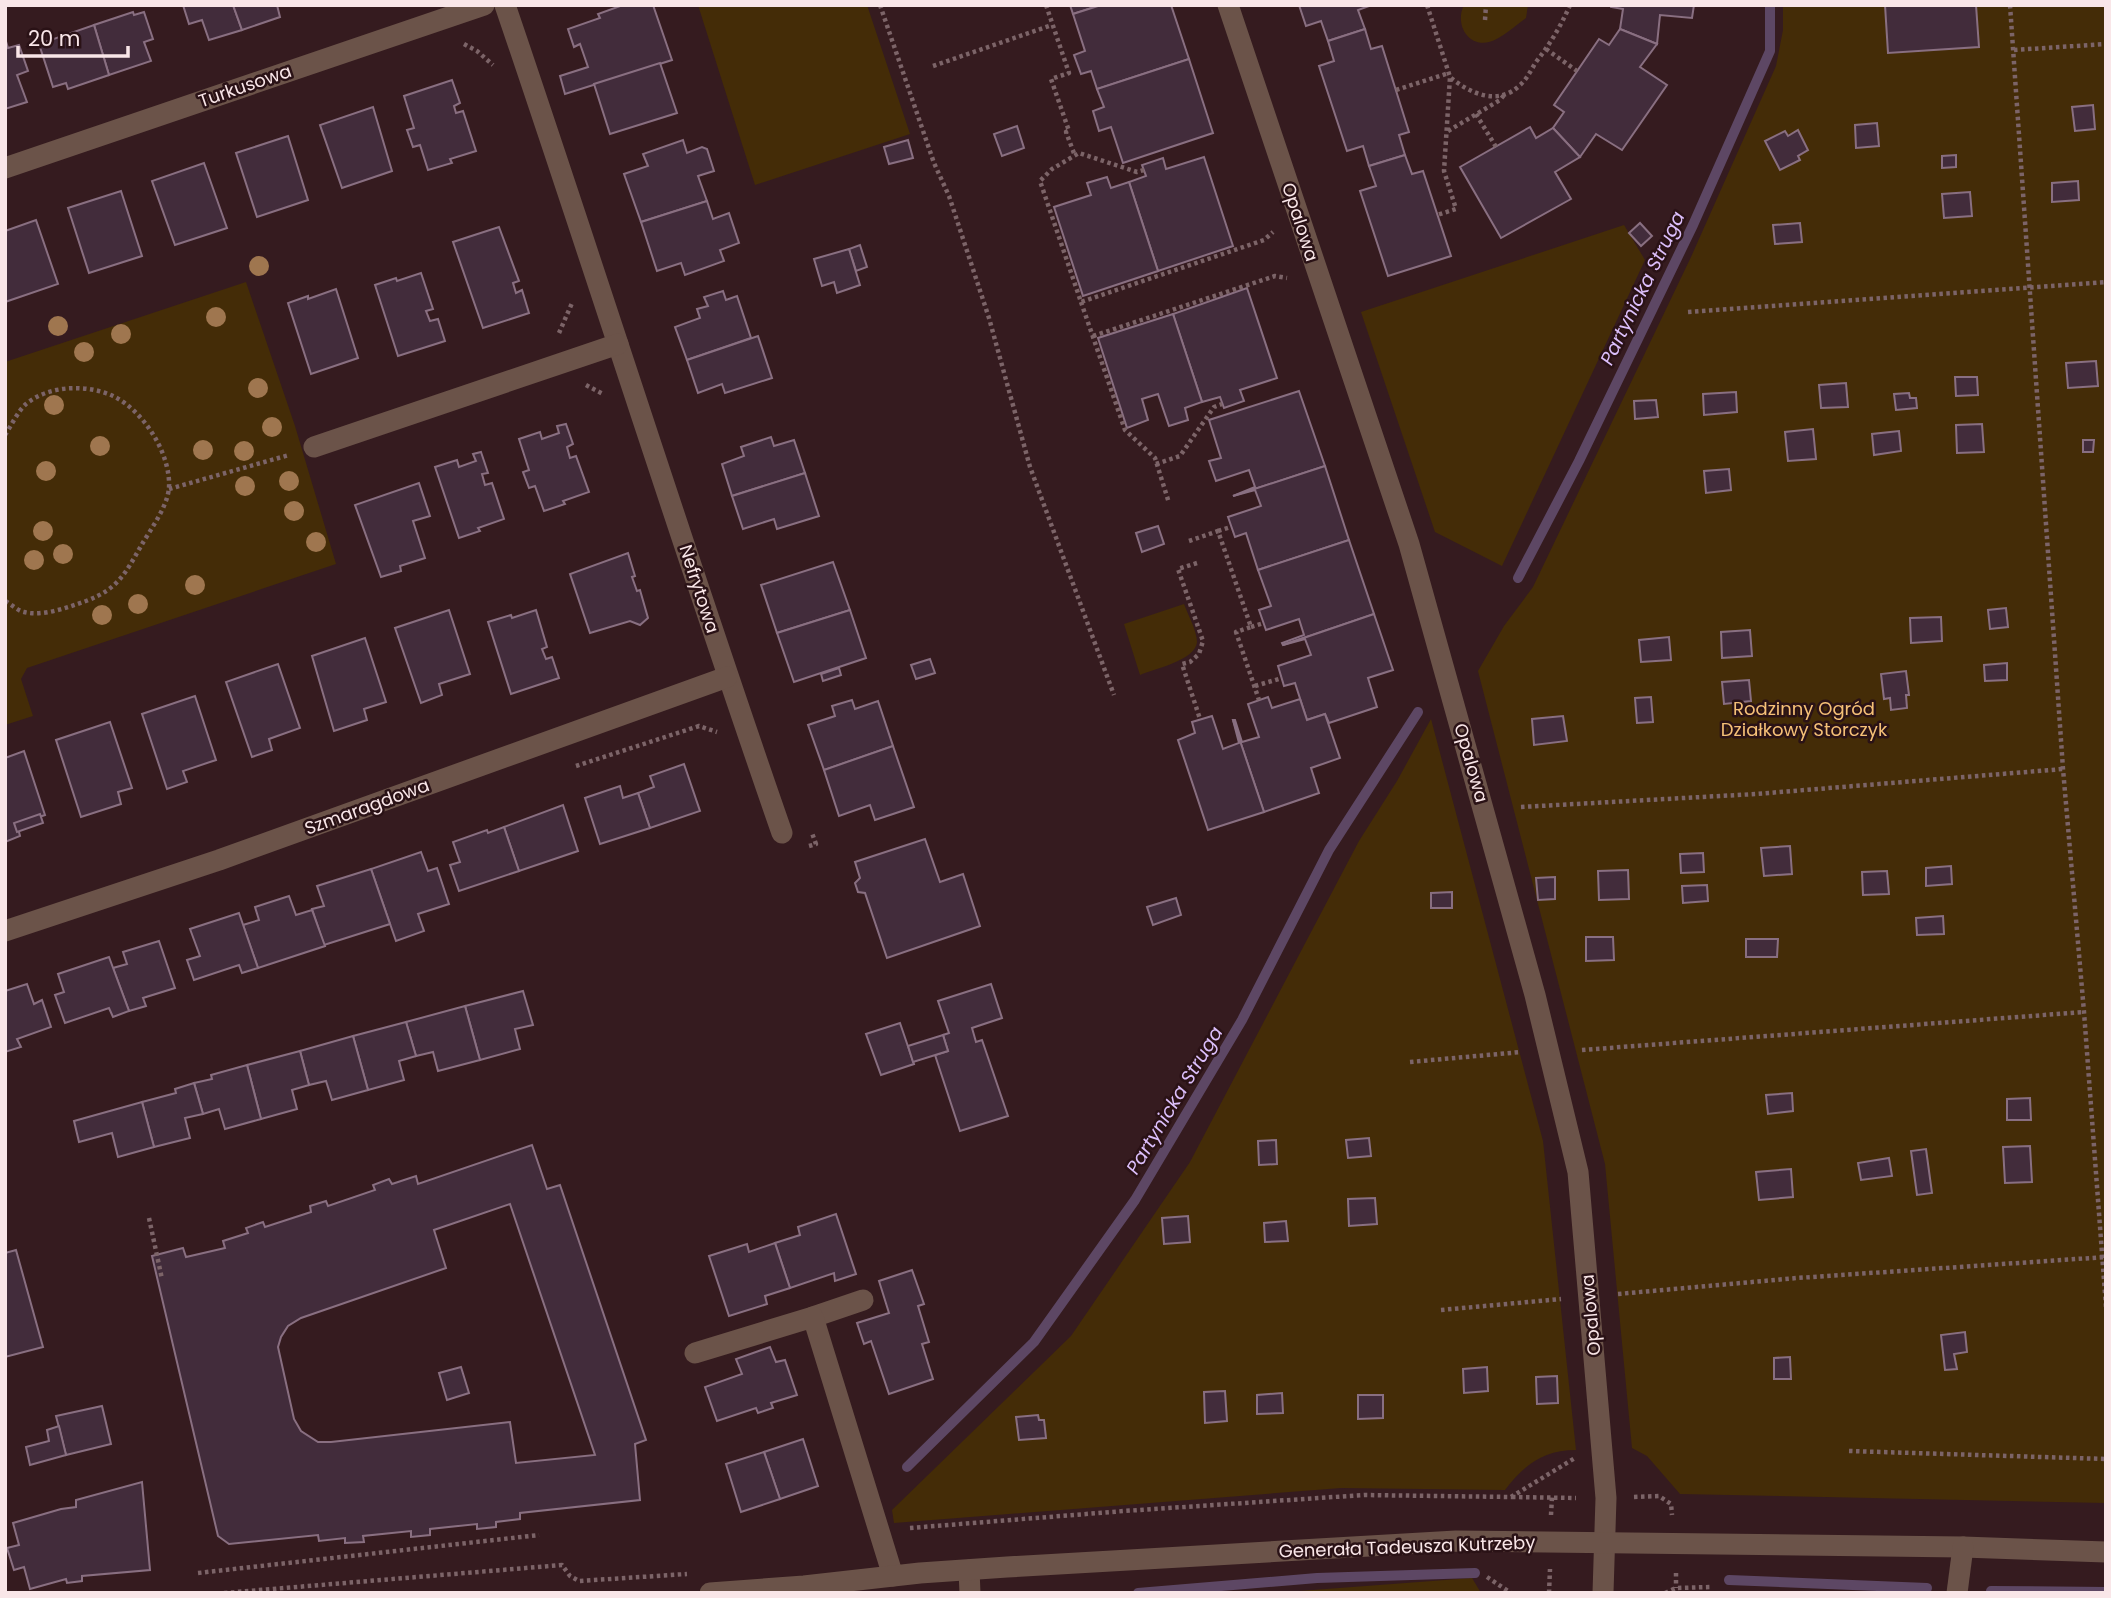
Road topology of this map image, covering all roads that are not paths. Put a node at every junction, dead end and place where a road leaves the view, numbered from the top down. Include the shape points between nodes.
1 (484, 5) edge
2 (505, 5) edge
3 (1228, 5) edge
4 (5, 167) edge
5 (618, 344) junction
6 (314, 447) dead end
7 (727, 677) junction
8 (782, 833) dead end
9 (5, 931) edge
10 (863, 1300) dead end
11 (813, 1317) junction
12 (695, 1353) dead end
13 (1606, 1543) junction
14 (1963, 1547) junction
15 (2106, 1552) edge
16 (969, 1570) junction
17 (893, 1576) junction
18 (710, 1593) edge
19 (970, 1593) edge
20 (1603, 1593) edge
21 (1957, 1593) edge

1 - 4 street, Turkusowa
2 - 5 street, Nefrytowa
3 - 13 street, Opalowa via 1409,544 1535,995 1578,1172
5 - 6 street
5 - 7 street, Nefrytowa
7 - 8 street, Nefrytowa
7 - 9 street, Szmaragdowa via 232,855
10 - 11 street
11 - 12 street
11 - 17 street
13 - 14 street, Generała Tadeusza Kutrzeby
13 - 16 street, Generała Tadeusza Kutrzeby via 1456,1542
13 - 20 street, Opalowa
14 - 15 street, Generała Tadeusza Kutrzeby
14 - 21 street
16 - 17 street, Generała Tadeusza Kutrzeby
16 - 19 street
17 - 18 street, Generała Tadeusza Kutrzeby

